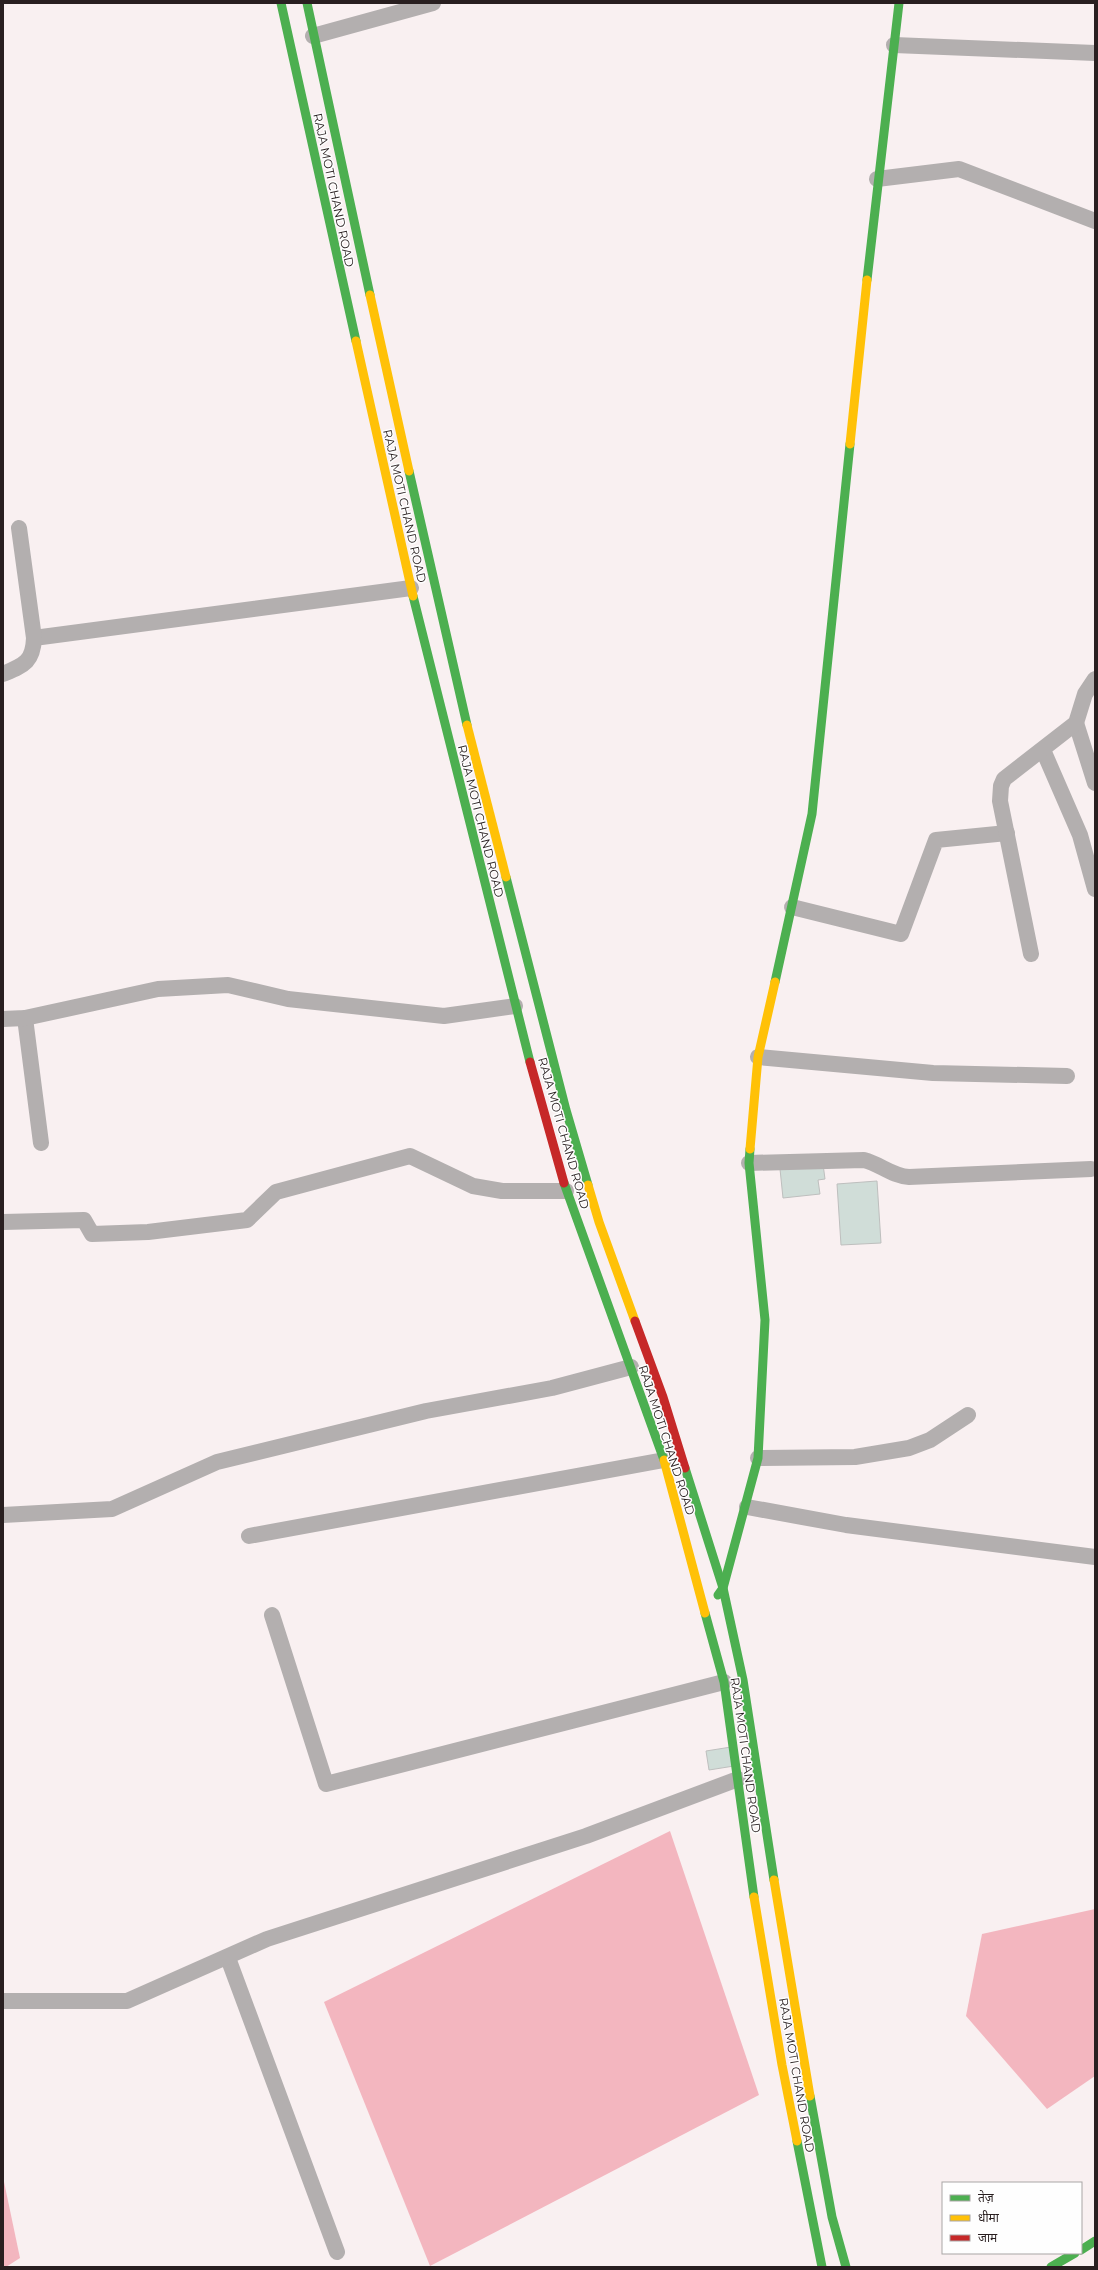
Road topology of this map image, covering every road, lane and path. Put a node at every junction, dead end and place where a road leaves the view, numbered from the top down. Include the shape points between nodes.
1 (281, 3) edge
2 (307, 3) edge
3 (433, 3) edge
4 (899, 3) edge
5 (313, 36) junction
6 (894, 45) junction
7 (1095, 53) edge
8 (877, 178) junction
9 (1095, 221) edge
10 (19, 528) dead end
11 (411, 588) junction
12 (34, 638) junction
13 (3, 674) edge
14 (1095, 679) edge
15 (1076, 723) junction
16 (1043, 750) junction
17 (1095, 784) edge
18 (1007, 833) junction
19 (1095, 889) edge
20 (792, 907) junction
21 (1031, 954) dead end
22 (515, 1006) junction
23 (25, 1018) junction
24 (3, 1019) edge
25 (758, 1057) junction
26 (1067, 1076) dead end
27 (41, 1143) dead end
28 (749, 1163) junction
29 (1091, 1169) dead end
30 (566, 1191) junction
31 (3, 1222) edge
32 (631, 1367) junction
33 (968, 1415) dead end
34 (758, 1458) junction
35 (664, 1460) junction
36 (747, 1507) junction
37 (3, 1515) edge
38 (249, 1536) dead end
39 (1095, 1557) edge
40 (723, 1588) junction
41 (706, 1612) junction
42 (272, 1615) dead end
43 (724, 1682) junction
44 (738, 1779) junction
45 (228, 1958) junction
46 (3, 2001) edge
47 (1095, 2242) edge
48 (1082, 2249) edge
49 (337, 2252) dead end
50 (1073, 2254) edge
51 (822, 2267) edge
52 (846, 2267) edge
53 (1051, 2267) edge

1 - 11 main road, RAJA MOTI CHAND ROAD
2 - 5 main road
3 - 5 street
4 - 6 main road
5 - 40 main road via 470,735 566,1110 599,1222 663,1397
6 - 7 street
6 - 8 main road
8 - 9 street via 959,169
8 - 20 main road via 812,814
10 - 12 street
11 - 12 street
11 - 22 main road, RAJA MOTI CHAND ROAD
12 - 13 street via 30,658 22,666
14 - 15 street via 1085,694
15 - 16 street
15 - 17 street
16 - 18 street via 1004,779 1000,801
16 - 19 street via 1080,835
18 - 20 street via 936,840 901,934
18 - 21 street
20 - 25 main road
22 - 23 street via 444,1016 288,999 228,985 158,989
22 - 30 main road, RAJA MOTI CHAND ROAD
23 - 24 street
23 - 27 street
25 - 26 street via 933,1073
25 - 28 main road
28 - 29 street via 864,1160 895,1175 909,1177
28 - 34 main road via 764,1320
30 - 31 street via 502,1191 473,1186 410,1156 276,1192 247,1220 148,1232 92,1234 84,1220
30 - 32 main road, RAJA MOTI CHAND ROAD
32 - 35 main road, RAJA MOTI CHAND ROAD
32 - 37 street via 552,1388 426,1411 218,1462 112,1510
33 - 34 street via 930,1440 909,1448 855,1457
34 - 36 main road
35 - 38 street
35 - 41 main road, RAJA MOTI CHAND ROAD
36 - 39 street via 846,1525
36 - 40 main road
40 - 41 main road
40 - 52 main road via 746,1695 793,2001 832,2217
41 - 43 main road, RAJA MOTI CHAND ROAD
42 - 43 street via 326,1784
43 - 44 main road, RAJA MOTI CHAND ROAD
44 - 45 street via 586,1836 266,1939
44 - 51 main road, RAJA MOTI CHAND ROAD via 760,1936 782,2065
45 - 46 street via 127,2001
45 - 49 street
47 - 48 main road
50 - 53 main road

